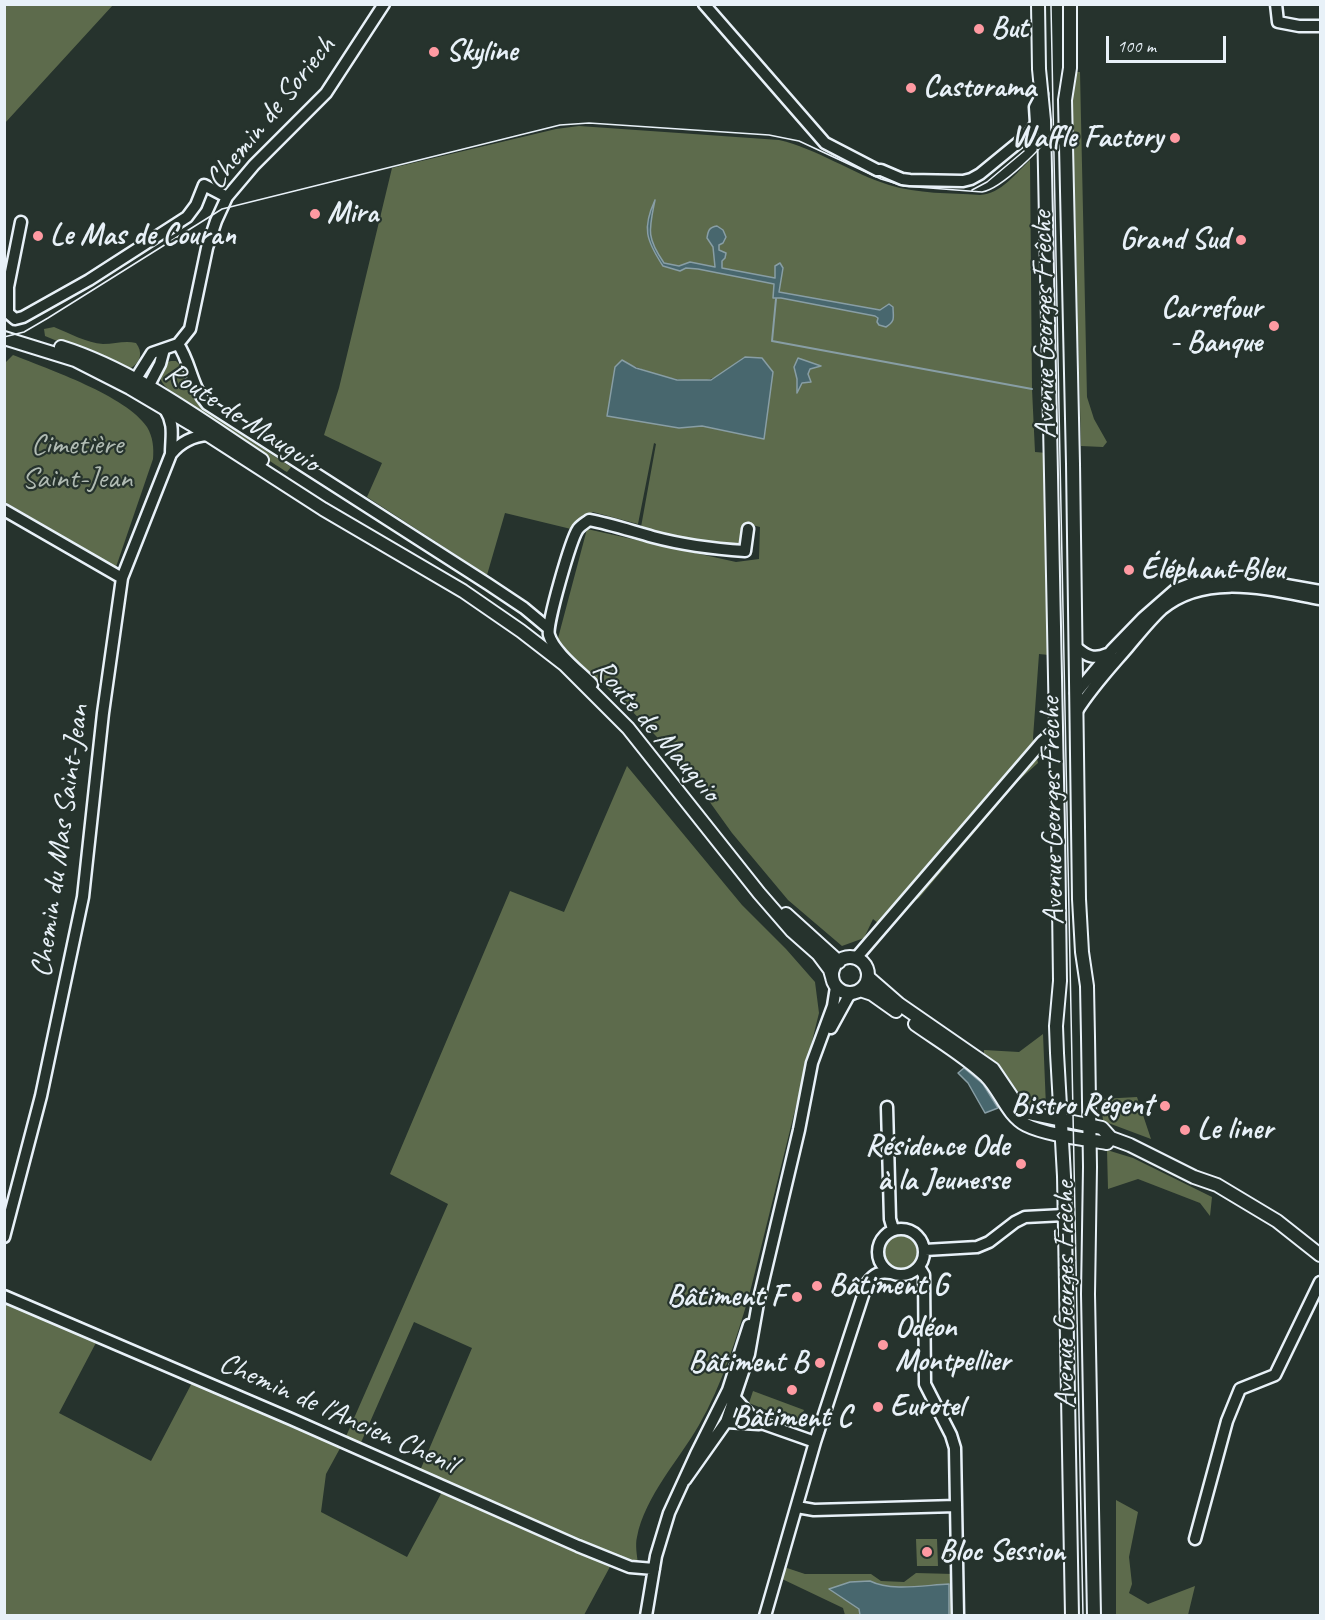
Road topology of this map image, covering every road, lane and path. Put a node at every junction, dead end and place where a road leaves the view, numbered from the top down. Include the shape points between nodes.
1 (384, 4) edge
2 (704, 4) edge
3 (1038, 4) edge
4 (1070, 4) edge
5 (1276, 4) edge
6 (1320, 26) edge
7 (1042, 94) junction
8 (227, 197) junction
9 (21, 222) dead end
10 (4, 331) edge
11 (4, 338) edge
12 (178, 344) junction
13 (164, 349) junction
14 (133, 384) junction
15 (148, 387) junction
16 (165, 408) junction
17 (193, 420) junction
18 (173, 432) junction
19 (208, 435) junction
20 (188, 439) junction
21 (171, 454) junction
22 (4, 510) edge
23 (748, 529) dead end
24 (438, 576) junction
25 (122, 578) junction
26 (1320, 591) edge
27 (1320, 599) edge
28 (524, 608) junction
29 (550, 614) junction
30 (548, 628) junction
31 (1076, 647) junction
32 (1112, 650) junction
33 (1076, 693) junction
34 (1055, 694) junction
35 (1077, 711) junction
36 (1056, 713) junction
37 (628, 728) junction
38 (1056, 730) junction
39 (738, 867) junction
40 (856, 958) junction
41 (838, 962) junction
42 (868, 977) junction
43 (834, 982) junction
44 (856, 992) junction
45 (808, 1087) junction
46 (887, 1107) dead end
47 (1060, 1120) junction
48 (1090, 1126) junction
49 (1061, 1134) junction
50 (1111, 1138) junction
51 (1090, 1140) junction
52 (1194, 1177) junction
53 (1064, 1215) junction
54 (893, 1229) junction
55 (4, 1237) edge
56 (925, 1250) junction
57 (1320, 1255) edge
58 (1320, 1265) edge
59 (919, 1267) junction
60 (891, 1273) junction
61 (1320, 1282) edge
62 (4, 1296) edge
63 (758, 1303) junction
64 (740, 1355) junction
65 (732, 1403) junction
66 (715, 1417) junction
67 (726, 1422) junction
68 (764, 1424) junction
69 (815, 1442) junction
70 (685, 1480) junction
71 (956, 1506) junction
72 (797, 1507) junction
73 (1195, 1539) dead end
74 (654, 1569) junction
75 (646, 1616) edge
76 (765, 1616) edge
77 (958, 1616) edge
78 (1072, 1616) edge
79 (1094, 1616) edge

1 - 8 street, Chemin de Soriech via 326,93
2 - 7 street via 825,143 902,179 963,181 980,174 1030,133 1036,123 1035,106
3 - 7 main road, Avenue Georges Frêche
4 - 31 main road, Avenue Georges Frêche via 1070,68 1065,100
5 - 6 street via 1278,22
7 - 34 main road, Avenue Georges Frêche
8 - 9 street via 204,185 187,217 89,280 15,319 8,313 8,287
8 - 12 street, Chemin de Soriech via 207,248 190,329
10 - 14 main road, Route de Mauguio via 76,352
11 - 14 main road, Route de Mauguio via 75,360
12 - 13 street
12 - 28 street via 198,395 207,404
13 - 14 street via 152,353
13 - 15 street
14 - 15 main road
14 - 16 main road, Route de Mauguio
15 - 17 main road, Route de Mauguio
16 - 17 main road, Route de Mauguio
16 - 18 street, Chemin du Mas Saint-Jean via 172,419
17 - 18 street via 177,426
17 - 19 main road, Route de Mauguio
17 - 20 street
17 - 24 main road, Route de Mauguio
18 - 21 street, Chemin du Mas Saint-Jean
19 - 20 street
19 - 24 main road, Route de Mauguio
20 - 21 street, Chemin du Mas Saint-Jean
21 - 25 street, Chemin du Mas Saint-Jean
22 - 25 street
23 - 29 street via 746,550 710,549 589,520 579,527 570,543
24 - 37 main road, Route de Mauguio via 512,624 564,665
25 - 55 street, Chemin du Mas Saint-Jean via 83,897 41,1096
26 - 32 street via 1241,577 1196,582 1175,590
27 - 35 street via 1241,586 1221,586 1182,597 1162,610 1104,674
28 - 29 street
28 - 30 street
29 - 30 street
30 - 37 street via 560,653 596,688
31 - 32 street via 1087,657 1101,657
31 - 33 main road, Avenue Georges Frêche
32 - 33 street
33 - 34 main road
33 - 35 main road, Avenue Georges Frêche
34 - 36 main road, Avenue Georges Frêche
35 - 36 main road
35 - 48 main road, Avenue Georges Frêche via 1079,899 1087,986
36 - 38 main road, Avenue Georges Frêche
37 - 39 main road, Route de Mauguio
38 - 40 street
38 - 47 main road, Avenue Georges Frêche via 1060,981 1056,1044
39 - 41 main road, Route de Mauguio
39 - 43 main road, Route de Mauguio via 792,931 818,954
40 - 41 main road
40 - 42 main road via 866,966
41 - 43 main road via 833,971
42 - 44 main road
42 - 47 main road via 899,1004 993,1070 1018,1106 1029,1113
43 - 44 main road via 841,991
43 - 45 street via 833,1006 814,1055
44 - 45 street via 848,997 828,1034
44 - 49 main road via 872,994 962,1057 998,1089 1019,1120 1035,1129
45 - 63 street
46 - 54 street
47 - 48 main road
47 - 49 main road, Avenue Georges Frêche
48 - 50 main road via 1101,1128
48 - 51 main road, Avenue Georges Frêche
49 - 51 main road
49 - 53 main road, Avenue Georges Frêche
50 - 51 main road via 1107,1143
50 - 52 main road
51 - 79 main road, Avenue Georges Frêche via 1088,1294
52 - 57 main road via 1246,1201
52 - 58 main road
53 - 56 street via 1025,1217 977,1247
53 - 78 main road, Avenue Georges Frêche
54 - 56 street via 912,1231
54 - 60 street via 883,1237 878,1250 880,1263
56 - 59 street
59 - 60 street via 906,1275
59 - 71 street via 924,1275 925,1384 954,1445
60 - 69 street via 880,1272 867,1283
61 - 73 street via 1275,1375 1240,1389 1227,1421
62 - 74 street, Chemin de l'Ancien Chenil via 578,1546 630,1567
63 - 64 street
63 - 65 street via 749,1354
64 - 65 street via 740,1369 729,1396
64 - 66 street
65 - 66 street
65 - 67 street
65 - 68 street
66 - 70 street
67 - 68 street
67 - 70 street
68 - 69 street
69 - 72 street
70 - 74 street via 669,1513
71 - 72 street via 814,1510
71 - 77 street
72 - 76 street
74 - 75 street

